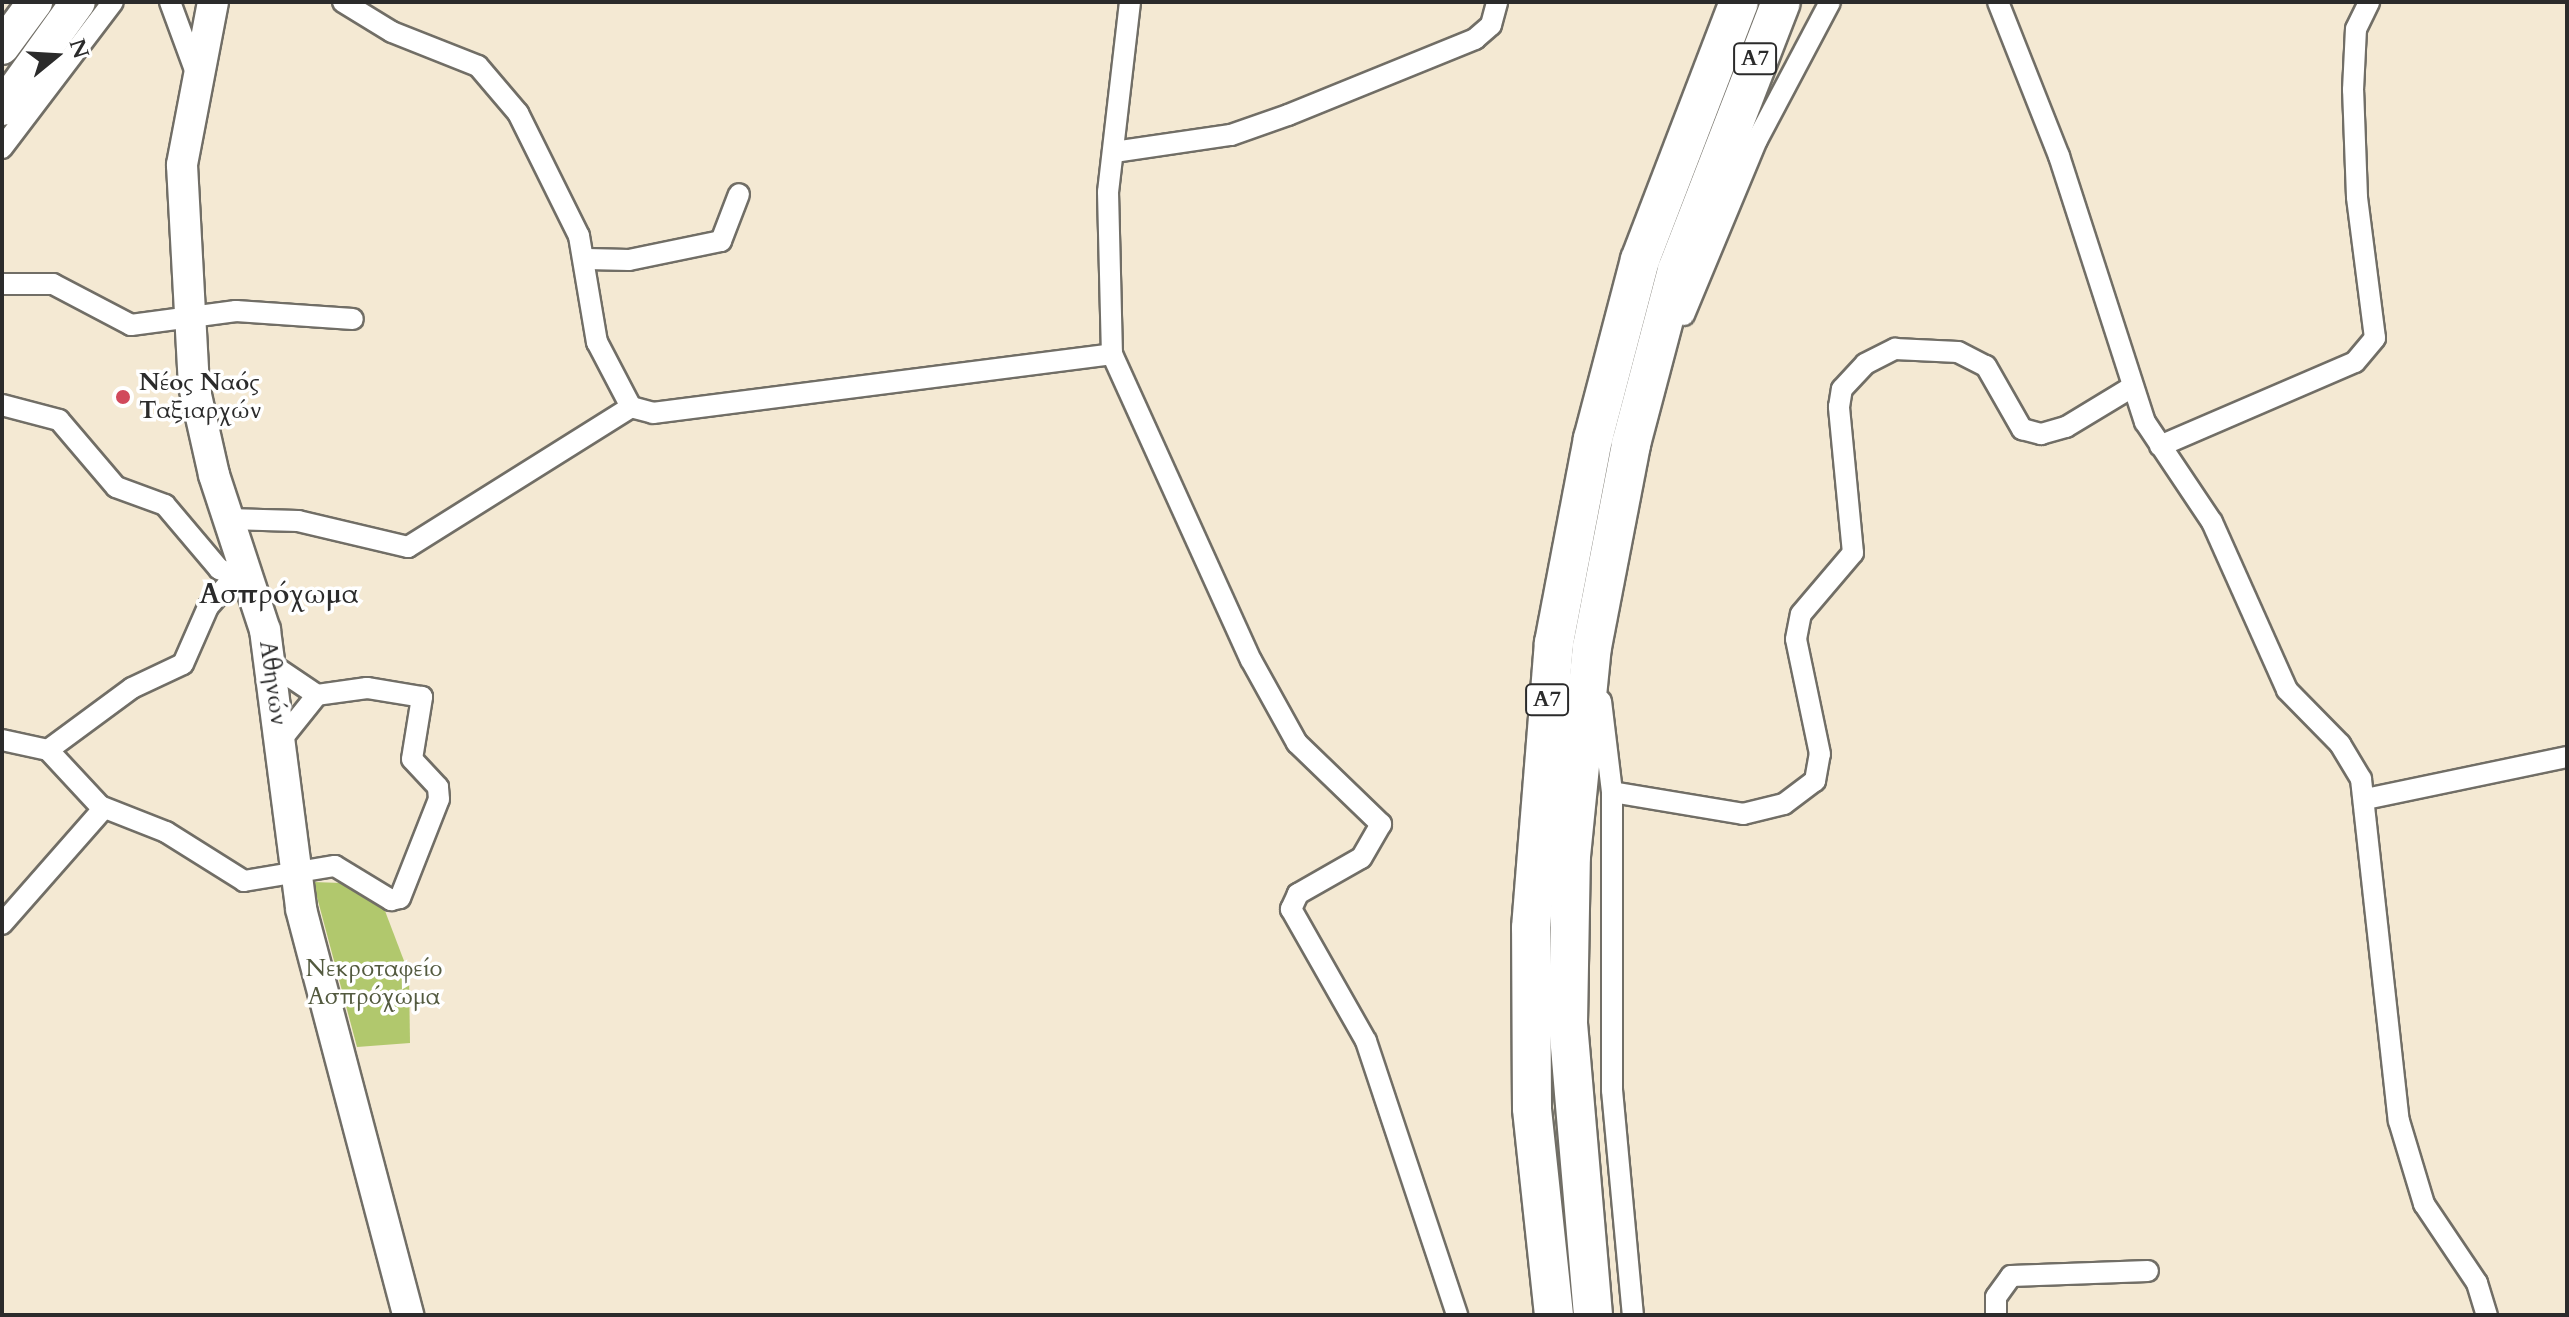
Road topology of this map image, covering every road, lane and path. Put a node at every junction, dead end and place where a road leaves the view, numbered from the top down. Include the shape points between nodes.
1 (35, 2) edge
2 (78, 2) edge
3 (113, 2) edge
4 (170, 2) edge
5 (213, 2) edge
6 (343, 2) edge
7 (1130, 2) edge
8 (1497, 2) edge
9 (1739, 2) edge
10 (1781, 2) edge
11 (1830, 2) edge
12 (1998, 2) edge
13 (2369, 2) edge
14 (2, 47) edge
15 (195, 70) junction
16 (2, 108) edge
17 (2, 148) edge
18 (1114, 152) junction
19 (739, 194) dead end
20 (587, 259) junction
21 (2, 284) edge
22 (186, 315) junction
23 (353, 319) dead end
24 (1112, 354) junction
25 (2132, 387) junction
26 (2, 405) edge
27 (631, 407) junction
28 (2160, 446) junction
29 (228, 519) junction
30 (242, 580) junction
31 (271, 664) junction
32 (317, 695) junction
33 (2, 740) edge
34 (281, 740) junction
35 (48, 750) junction
36 (2567, 757) edge
37 (1612, 792) junction
38 (2366, 799) junction
39 (104, 808) junction
40 (296, 871) junction
41 (2, 924) edge
42 (2148, 1271) dead end
43 (408, 1315) edge
44 (1457, 1315) edge
45 (1554, 1315) edge
46 (1593, 1315) edge
47 (1633, 1315) edge
48 (1996, 1315) edge
49 (2487, 1315) edge

1 - 14 main road
2 - 16 main road
3 - 17 street
4 - 15 street
5 - 15 main road, Αθηνών
6 - 20 street via 490,78 518,113
7 - 18 street
8 - 18 street via 1491,25 1475,39 1288,115 1231,135
9 - 45 highway, Α7 via 1695,102 1632,289 1593,439 1554,643 1531,928 1532,1108
10 - 46 highway, Α7 via 1731,116 1677,270 1631,444 1592,647 1571,856 1568,1023
11 - 37 street via 1718,225 1677,336 1608,627 1601,709
12 - 25 street via 2059,156
13 - 28 street via 2356,29 2353,90 2357,197 2375,338 2355,362
15 - 22 main road, Αθηνών via 181,186
18 - 24 street via 1108,192
19 - 20 street via 721,241 629,260
20 - 27 street via 597,342
21 - 22 street via 53,284 131,325
22 - 23 street via 261,311
22 - 29 main road, Αθηνών via 198,408
24 - 27 street via 653,413
24 - 44 street via 1251,660 1297,743 1381,824 1361,858 1298,894 1291,909 1366,1041
25 - 28 street
25 - 37 street via 2066,427 2041,434 2022,429 1986,366 1958,352 1895,349 1865,364 1842,389 1839,407 1853,553 1801,614 1796,639 1820,754 1815,781 1784,804 1743,814
26 - 30 street via 46,413 72,429 116,487 165,505
27 - 29 street via 408,547 298,521
28 - 38 street via 2212,522 2287,690 2353,761
29 - 30 main road, Αθηνών
30 - 31 main road, Αθηνών
30 - 35 street via 208,607 183,664 132,688
31 - 32 street
31 - 34 main road, Αθηνών
32 - 34 street
32 - 40 street via 367,688 422,697 412,759 438,787 439,799 400,898 391,900 335,866
33 - 35 street
34 - 40 main road, Αθηνών
35 - 39 street via 65,776
36 - 38 street
37 - 47 street via 1609,1014
38 - 49 street via 2399,1121 2424,1204 2477,1283
39 - 40 street via 166,832 244,881
39 - 41 street
40 - 43 main road, Αθηνών
42 - 48 street via 2011,1276 1996,1297

